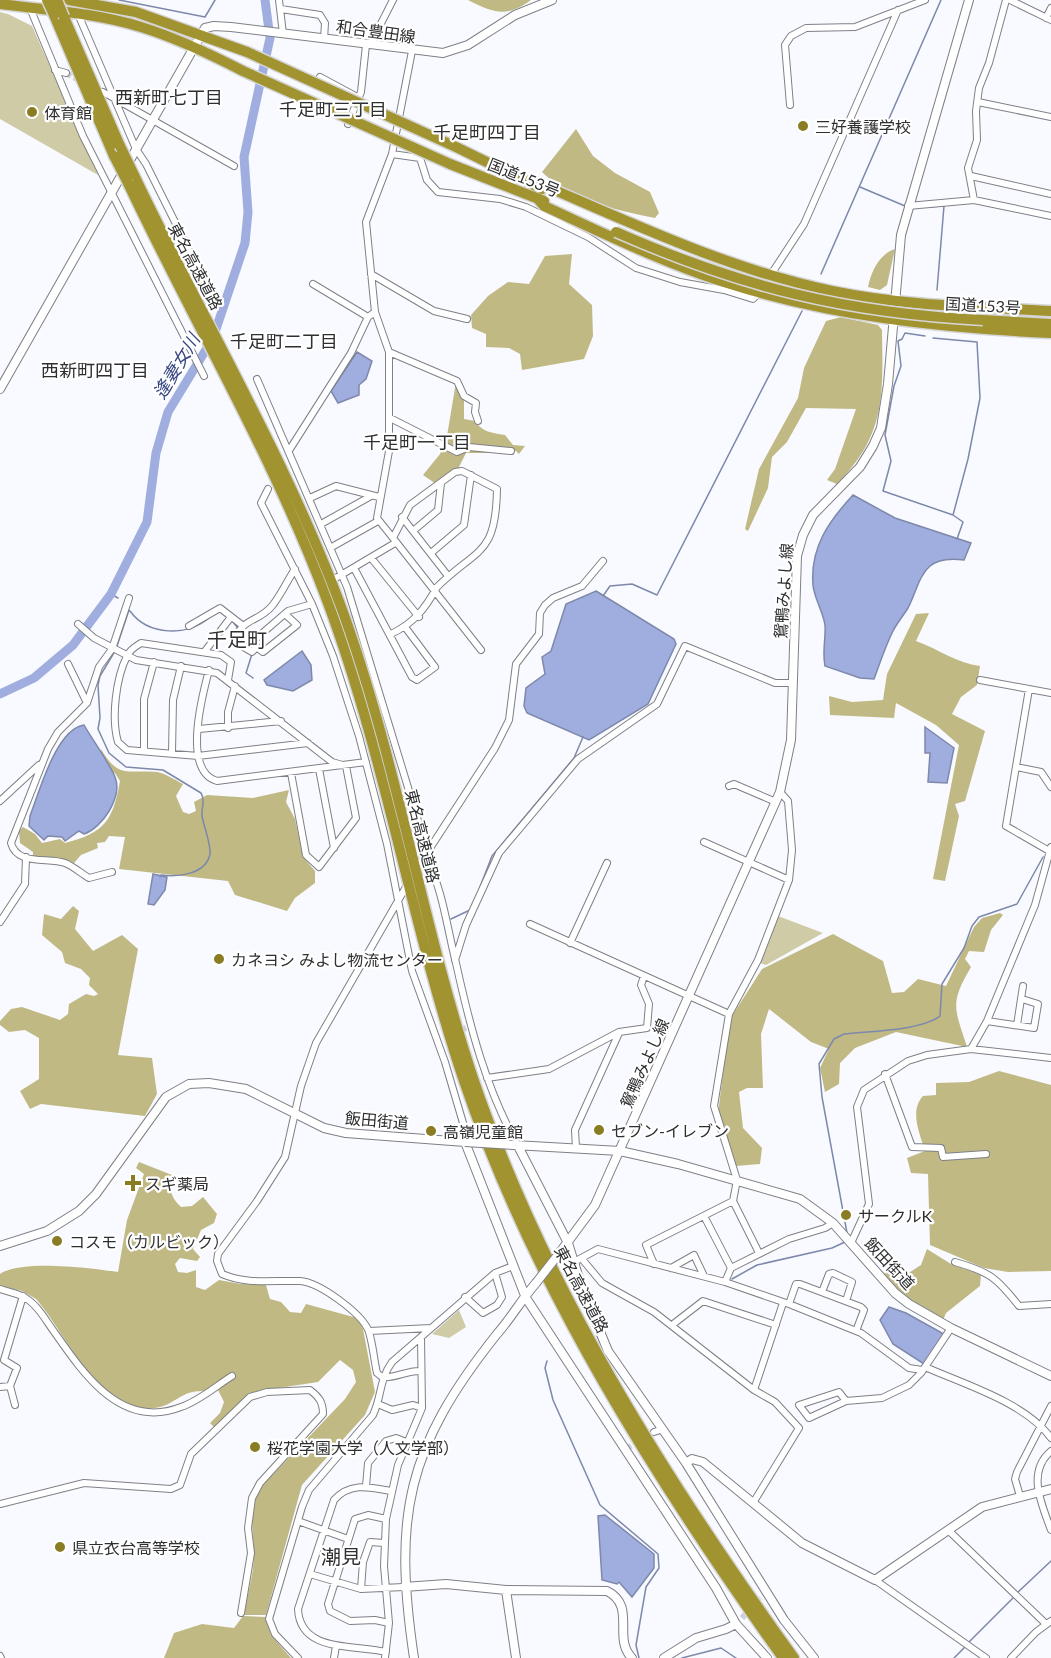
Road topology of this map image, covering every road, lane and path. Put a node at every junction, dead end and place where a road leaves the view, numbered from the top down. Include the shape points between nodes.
1 (47, 0) edge
2 (57, 0) edge
3 (72, 0) edge
4 (279, 0) edge
5 (393, 0) edge
6 (552, 0) edge
7 (903, 0) edge
8 (925, 0) edge
9 (969, 0) edge
10 (1008, 0) edge
11 (0, 4) edge
12 (30, 8) junction
13 (1051, 8) edge
14 (281, 9) junction
15 (901, 9) junction
16 (78, 14) junction
17 (59, 16) junction
18 (1049, 19) edge
19 (201, 34) junction
20 (282, 34) junction
21 (324, 39) junction
22 (368, 45) junction
23 (195, 46) junction
24 (412, 51) junction
25 (55, 70) junction
26 (66, 73) tunnel mouth
27 (320, 77) dead end
28 (103, 92) dead end
29 (359, 97) junction
30 (115, 98) junction
31 (978, 102) junction
32 (790, 105) dead end
33 (398, 115) junction
34 (1051, 117) edge
35 (153, 118) junction
36 (348, 124) dead end
37 (428, 129) junction
38 (136, 149) junction
39 (392, 154) junction
40 (420, 158) junction
41 (501, 164) dead end
42 (234, 166) dead end
43 (971, 177) junction
44 (537, 187) junction
45 (112, 192) junction
46 (1051, 194) edge
47 (538, 199) junction
48 (974, 200) junction
49 (907, 206) junction
50 (1051, 216) edge
51 (371, 274) junction
52 (771, 275) junction
53 (313, 284) dead end
54 (758, 292) junction
55 (189, 295) junction
56 (895, 300) junction
57 (217, 301) dead end
58 (1051, 311) edge
59 (375, 312) junction
60 (368, 316) junction
61 (1051, 316) edge
62 (983, 317) junction
63 (467, 319) dead end
64 (894, 320) junction
65 (1051, 324) edge
66 (1051, 333) edge
67 (389, 352) junction
68 (204, 376) dead end
69 (257, 379) dead end
70 (0, 389) edge
71 (390, 418) junction
72 (478, 420) dead end
73 (511, 451) dead end
74 (289, 454) junction
75 (471, 475) junction
76 (441, 483) junction
77 (268, 489) dead end
78 (371, 496) junction
79 (310, 498) junction
80 (379, 498) junction
81 (402, 517) junction
82 (378, 521) junction
83 (321, 524) junction
84 (413, 531) junction
85 (394, 541) junction
86 (330, 548) junction
87 (431, 553) junction
88 (372, 559) junction
89 (603, 561) dead end
90 (354, 568) junction
91 (295, 569) junction
92 (339, 576) junction
93 (448, 576) junction
94 (314, 586) dead end
95 (305, 590) junction
96 (434, 592) junction
97 (129, 598) dead end
98 (312, 604) junction
99 (285, 614) junction
100 (418, 616) junction
101 (231, 617) junction
102 (78, 624) dead end
103 (189, 626) dead end
104 (242, 626) junction
105 (405, 627) junction
106 (391, 634) junction
107 (257, 647) junction
108 (112, 649) junction
109 (481, 650) dead end
110 (205, 651) junction
111 (127, 655) junction
112 (154, 662) junction
113 (68, 664) dead end
114 (181, 666) junction
115 (209, 670) junction
116 (228, 680) junction
117 (980, 680) dead end
118 (793, 683) junction
119 (235, 686) junction
120 (1029, 690) junction
121 (1051, 693) edge
122 (87, 703) junction
123 (281, 721) junction
124 (228, 728) junction
125 (199, 729) junction
126 (308, 743) junction
127 (144, 751) junction
128 (172, 753) junction
129 (198, 756) junction
130 (366, 762) junction
131 (42, 763) junction
132 (346, 766) junction
133 (1016, 766) junction
134 (319, 769) junction
135 (291, 773) junction
136 (729, 786) dead end
137 (1051, 787) edge
138 (780, 792) junction
139 (0, 801) edge
140 (776, 802) junction
141 (704, 842) dead end
142 (334, 848) junction
143 (1050, 850) edge
144 (26, 856) junction
145 (425, 856) junction
146 (607, 863) dead end
147 (750, 863) junction
148 (112, 872) dead end
149 (789, 880) junction
150 (406, 887) dead end
151 (397, 899) junction
152 (0, 922) edge
153 (530, 924) dead end
154 (570, 943) junction
155 (455, 960) junction
156 (644, 976) junction
157 (1023, 986) dead end
158 (690, 996) junction
159 (1022, 999) junction
160 (729, 1014) junction
161 (987, 1021) junction
162 (1017, 1025) junction
163 (619, 1032) junction
164 (444, 1036) tunnel mouth
165 (436, 1038) junction
166 (971, 1049) junction
167 (1051, 1058) edge
168 (885, 1074) junction
169 (487, 1078) junction
170 (295, 1113) junction
171 (465, 1142) junction
172 (516, 1145) junction
173 (576, 1148) junction
174 (620, 1151) junction
175 (986, 1154) dead end
176 (737, 1180) junction
177 (733, 1201) junction
178 (704, 1216) junction
179 (833, 1223) junction
180 (568, 1243) junction
181 (851, 1243) junction
182 (0, 1246) edge
183 (759, 1253) junction
184 (578, 1260) junction
185 (955, 1262) dead end
186 (654, 1264) junction
187 (513, 1266) junction
188 (671, 1268) junction
189 (731, 1268) junction
190 (495, 1273) junction
191 (704, 1276) junction
192 (725, 1282) junction
193 (0, 1289) edge
194 (822, 1292) junction
195 (23, 1296) junction
196 (465, 1297) junction
197 (526, 1298) junction
198 (846, 1301) junction
199 (786, 1304) junction
200 (1051, 1304) edge
201 (672, 1325) junction
202 (776, 1325) junction
203 (431, 1328) junction
204 (951, 1328) junction
205 (369, 1331) junction
206 (856, 1331) junction
207 (421, 1337) junction
208 (924, 1368) junction
209 (421, 1371) junction
210 (1051, 1376) edge
211 (232, 1377) dead end
212 (382, 1377) junction
213 (10, 1386) junction
214 (0, 1387) edge
215 (754, 1390) junction
216 (846, 1401) junction
217 (378, 1404) junction
218 (15, 1405) dead end
219 (1051, 1406) edge
220 (422, 1408) junction
221 (1042, 1425) junction
222 (1051, 1437) edge
223 (406, 1442) junction
224 (1051, 1451) edge
225 (686, 1462) junction
226 (366, 1486) junction
227 (1051, 1489) edge
228 (391, 1491) junction
229 (1040, 1492) junction
230 (1020, 1496) junction
231 (753, 1503) junction
232 (0, 1504) edge
233 (386, 1519) junction
234 (298, 1521) junction
235 (324, 1530) junction
236 (948, 1530) junction
237 (1051, 1530) edge
238 (348, 1539) junction
239 (384, 1543) junction
240 (310, 1574) junction
241 (874, 1580) junction
242 (335, 1583) junction
243 (404, 1587) junction
244 (361, 1589) junction
245 (386, 1589) junction
246 (766, 1589) junction
247 (506, 1590) junction
248 (761, 1598) tunnel mouth
249 (241, 1613) dead end
250 (739, 1621) junction
251 (1048, 1622) edge
252 (388, 1623) junction
253 (336, 1646) junction
254 (360, 1648) junction
255 (386, 1655) edge
256 (298, 1658) edge
257 (334, 1658) edge
258 (359, 1658) edge
259 (414, 1658) edge
260 (516, 1658) edge
261 (632, 1658) edge
262 (664, 1658) edge
263 (767, 1658) edge
264 (783, 1658) edge
265 (794, 1658) edge
266 (814, 1658) edge
267 (986, 1658) edge
268 (1011, 1658) edge

1 - 17 highway, 東名高速道路, bridge
2 - 17 highway, 東名高速道路, bridge
3 - 19 highway, 国道153号 via 136,12
4 - 14 street
5 - 22 street
6 - 24 street, 和合豊田線 via 515,15 455,51
7 - 15 street
8 - 15 street
9 - 49 street, 鴛鴨みよし線
10 - 18 street
10 - 31 street
11 - 12 highway, 国道153号
12 - 16 highway, 国道153号
12 - 25 street
13 - 18 street
14 - 20 street
14 - 21 street via 320,15 325,23
15 - 32 street via 855,27 806,28 791,36 785,45
15 - 52 street via 804,224
16 - 23 highway, 国道153号 via 139,26
16 - 30 street
17 - 55 highway, 東名高速道路, bridge via 117,151
19 - 20 street, 和合豊田線 via 205,28 214,26
19 - 23 street
19 - 44 highway, 国道153号, bridge
20 - 21 street, 和合豊田線
21 - 22 street, 和合豊田線
22 - 24 street, 和合豊田線
22 - 29 street
23 - 35 street
23 - 47 highway, 国道153号, bridge via 450,164
24 - 33 street
25 - 26 street
25 - 45 street
27 - 29 street
28 - 30 street
29 - 33 street
29 - 36 street
30 - 35 street
30 - 38 street
31 - 34 street
31 - 43 street via 977,140 968,168
33 - 37 street
33 - 39 street
35 - 38 street
35 - 42 street
37 - 40 street
37 - 41 street
38 - 45 street
38 - 57 street
39 - 40 street
39 - 51 street via 366,222
40 - 54 street via 427,180 438,192 500,199 526,207 588,237 636,268 669,279 753,299
43 - 46 street
43 - 48 street
44 - 52 highway via 549,188 699,252
44 - 62 highway, 国道153号 via 699,258 783,286 880,305
45 - 68 street
45 - 70 street
47 - 54 highway via 544,206 643,250
47 - 62 highway, 国道153号, bridge via 700,267 785,294 902,314
48 - 49 street
48 - 50 street
49 - 56 street, 鴛鴨みよし線
51 - 59 street
51 - 63 street via 434,311
52 - 54 street
52 - 56 highway via 833,291
53 - 60 street
54 - 64 highway
55 - 264 highway, 東名高速道路 via 221,371 282,494 341,638 376,748 447,1028 496,1170 553,1288 616,1400 685,1514
55 - 265 highway, 東名高速道路 via 233,368 342,608 383,742 457,1026 515,1188 561,1284 653,1445
56 - 58 highway
56 - 64 street, 鴛鴨みよし線
59 - 60 street
59 - 67 street
60 - 74 street via 351,353
61 - 62 highway, 国道153号
62 - 65 highway, 国道153号
64 - 66 highway
64 - 118 street, 鴛鴨みよし線 via 885,406 873,446 860,467 813,515 802,535 796,576
67 - 71 street
67 - 72 street via 457,381 464,396 476,403
69 - 74 street
71 - 73 street via 458,452 469,447
71 - 80 street via 389,451
74 - 79 street
75 - 76 street via 459,471
75 - 87 street via 464,525
75 - 93 street via 497,489 492,534 483,550
76 - 81 street via 410,505
76 - 84 street via 438,510
77 - 91 street via 261,503
78 - 79 street via 336,486
78 - 80 street
78 - 83 street
79 - 83 street
80 - 82 street
81 - 84 street
81 - 85 street
82 - 85 street
82 - 86 street
83 - 86 street
84 - 87 street
85 - 88 street
85 - 96 street
86 - 92 street
87 - 93 street
88 - 90 street
88 - 100 street
89 - 145 street via 582,586 553,598 540,613 538,634 516,664 509,720
90 - 92 street
90 - 106 street
91 - 95 street
91 - 104 street via 270,608
92 - 145 street via 366,644
93 - 96 street
94 - 95 street
95 - 98 street
96 - 100 street
96 - 109 street
97 - 108 street
98 - 99 street
98 - 130 street via 333,656
99 - 107 street via 252,643
99 - 107 street via 297,626 263,652
100 - 105 street
101 - 103 street via 217,609
101 - 104 street
101 - 110 street
102 - 108 street
104 - 107 street via 235,642 252,652
105 - 106 street
105 - 106 street via 435,667 418,680 412,677
108 - 111 street
108 - 122 street via 99,667
110 - 111 street via 141,643
110 - 116 street via 231,662
111 - 112 street
111 - 127 street via 117,695 116,737 125,749
112 - 114 street
112 - 127 street via 144,699
113 - 122 street
114 - 115 street
114 - 128 street via 172,700
115 - 116 street
115 - 125 street via 198,713
116 - 119 street
117 - 120 street
118 - 138 street, 鴛鴨みよし線 via 791,740
118 - 155 street via 776,683 684,646 657,704 578,759 499,853
119 - 123 street
119 - 124 street
120 - 121 street
120 - 133 street
122 - 131 street via 58,732
123 - 124 street
123 - 126 street
124 - 125 street
125 - 129 street
126 - 129 street
126 - 132 street via 332,762
127 - 128 street
128 - 129 street
129 - 135 street via 202,772 217,781
130 - 132 street
130 - 151 street
131 - 139 street
131 - 144 street via 11,843 19,855
132 - 134 street
132 - 142 street via 356,818
133 - 137 street via 1041,772
133 - 143 street via 1006,826
134 - 135 street
134 - 142 street
135 - 142 street via 306,855 319,867
136 - 140 street via 734,784
138 - 140 street, 鴛鴨みよし線
138 - 149 street via 788,801 792,850
140 - 147 street, 鴛鴨みよし線
141 - 147 street
143 - 161 street via 1035,905
144 - 148 street via 65,863 89,878
144 - 152 street via 25,884
145 - 155 street via 447,921
146 - 154 street
147 - 149 street
147 - 158 street, 鴛鴨みよし線
149 - 160 street via 758,960
150 - 151 street
151 - 165 street via 412,971
151 - 170 street via 316,1043
153 - 154 street
154 - 156 street
155 - 169 street via 469,1028
156 - 158 street
156 - 163 street via 641,985 649,1004 647,1028
157 - 159 street
158 - 160 street
158 - 174 street, 鴛鴨みよし線
159 - 162 street
159 - 162 street via 1038,1004 1036,1025
160 - 176 street via 714,1112
161 - 162 street
161 - 166 street
163 - 169 street via 549,1069
163 - 173 street via 575,1130
164 - 165 street
165 - 171 street via 466,1133
166 - 167 street
166 - 168 street via 919,1057
168 - 175 street via 912,1147 941,1149 943,1158
168 - 181 street via 859,1097 869,1204
169 - 172 street
170 - 171 street, 飯田街道 via 346,1134
170 - 182 street, 飯田街道 via 246,1089 199,1083 183,1086 166,1097 96,1194 79,1211 47,1231
170 - 205 street via 285,1157 218,1254 218,1266 222,1274 241,1282 315,1284 361,1318
171 - 172 street, 飯田街道, bridge
171 - 187 street
172 - 173 street, 飯田街道
172 - 180 street
173 - 174 street, 飯田街道
174 - 176 street, 飯田街道
174 - 180 street, 鴛鴨みよし線 via 595,1205
176 - 177 street
176 - 179 street, 飯田街道 via 800,1199
177 - 178 street
177 - 183 street
178 - 186 street via 646,1245
178 - 189 street
179 - 181 street, 飯田街道
179 - 183 street
180 - 184 street
180 - 197 street, 鴛鴨みよし線, bridge
181 - 204 street, 飯田街道 via 895,1293 921,1313
183 - 189 street
184 - 186 street via 598,1249
184 - 201 street via 602,1283
184 - 225 street via 605,1346 659,1431
185 - 200 street via 998,1279 1019,1306
186 - 188 street
187 - 190 street
187 - 197 street
188 - 191 street
188 - 191 street via 694,1255
189 - 192 street
190 - 196 street
190 - 196 street via 502,1296 489,1311 483,1313
191 - 192 street
192 - 199 street
193 - 195 street
194 - 198 street
194 - 198 street via 829,1274 834,1273 852,1282
194 - 199 street via 796,1284
195 - 211 street via 99,1387 124,1408 149,1413 181,1407
195 - 213 street via 4,1360 17,1368
196 - 203 street
197 - 243 street, 鴛鴨みよし線 via 465,1376 435,1424 408,1507
197 - 250 street
198 - 206 street via 864,1310
199 - 202 street
199 - 206 street
201 - 202 street via 703,1301
201 - 215 street
202 - 215 street
203 - 205 street
203 - 207 street
204 - 208 street
204 - 210 street, 飯田街道
205 - 212 street via 377,1373
206 - 208 street via 909,1368
207 - 209 street
207 - 212 street via 392,1362
208 - 216 street via 909,1384 889,1396
208 - 221 street
209 - 212 street
209 - 220 street
212 - 217 street
213 - 214 street
213 - 218 street
215 - 231 street via 775,1402 799,1428
216 - 216 street via 839,1392 799,1405 809,1418
217 - 220 street via 392,1410 413,1405
217 - 234 street via 309,1490
219 - 221 street
220 - 223 street
221 - 222 street
221 - 230 street via 1017,1472
223 - 226 street via 396,1438 386,1441 366,1467
223 - 228 street
224 - 229 street via 1038,1472
225 - 231 street via 702,1462
225 - 246 street
226 - 228 street
226 - 235 street via 348,1489 337,1497
227 - 229 street
228 - 233 street
229 - 230 street
229 - 237 street
230 - 236 street via 986,1505
231 - 241 street via 802,1543
232 - 249 street via 84,1483 171,1489 184,1479 191,1454 250,1397 310,1390 323,1405 323,1414 260,1483 252,1498 248,1528 251,1552
233 - 238 street via 359,1517 351,1526
233 - 239 street
234 - 235 street
234 - 256 street via 269,1619 275,1634
235 - 238 street
235 - 240 street
236 - 241 street
236 - 251 street
238 - 242 street
239 - 244 street via 370,1542 363,1562
239 - 245 street
240 - 242 street
240 - 253 street via 298,1609 299,1620 315,1637
241 - 267 street
242 - 244 street
242 - 252 street via 328,1604 335,1616
243 - 245 street
243 - 247 street via 455,1584
243 - 259 street, 鴛鴨みよし線
244 - 245 street
245 - 252 street
246 - 248 street
246 - 266 street
247 - 260 street
247 - 261 street via 602,1590 612,1594 623,1608 623,1643
250 - 262 street via 696,1638
250 - 263 street
251 - 268 street
252 - 255 street
253 - 254 street
253 - 257 street
254 - 255 street
254 - 258 street

